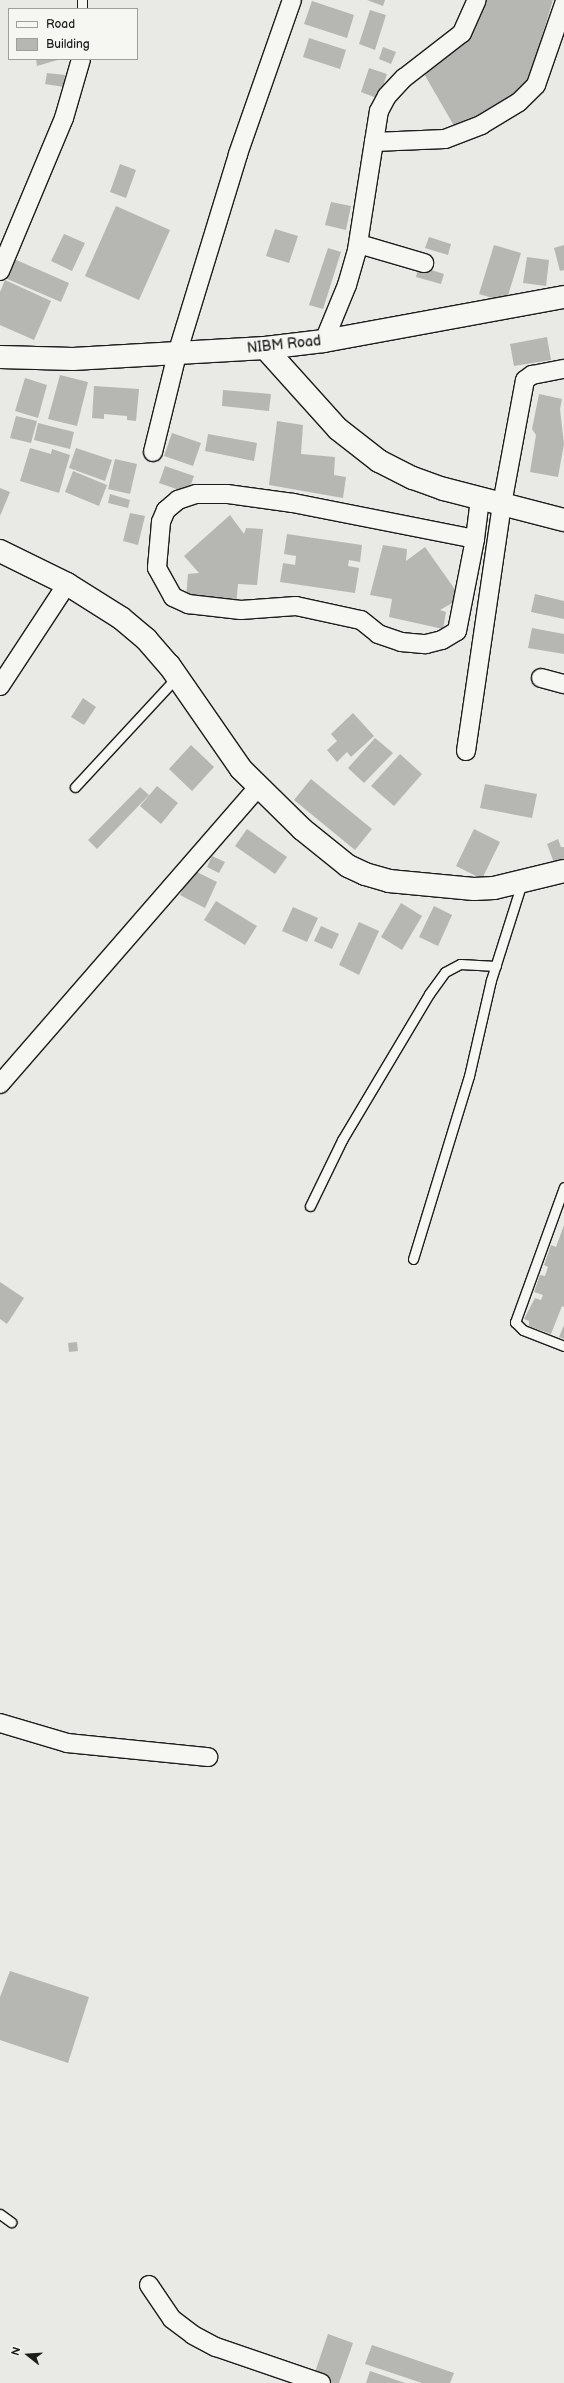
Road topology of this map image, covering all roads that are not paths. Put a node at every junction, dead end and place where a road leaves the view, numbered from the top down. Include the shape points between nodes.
1 (292, 0) edge
2 (477, 0) edge
3 (564, 4) edge
4 (81, 60) edge
5 (374, 142) junction
6 (359, 244) junction
7 (424, 263) dead end
8 (0, 272) edge
9 (564, 298) edge
10 (324, 341) junction
11 (265, 348) junction
12 (177, 354) junction
13 (1, 359) edge
14 (564, 369) edge
15 (153, 452) dead end
16 (480, 499) junction
17 (502, 504) junction
18 (564, 520) edge
19 (475, 539) junction
20 (0, 551) edge
21 (67, 584) junction
22 (177, 677) junction
23 (541, 678) dead end
24 (564, 684) edge
25 (0, 686) edge
26 (466, 751) dead end
27 (258, 786) junction
28 (75, 787) dead end
29 (564, 871) edge
30 (522, 882) junction
31 (496, 966) junction
32 (0, 1084) edge
33 (564, 1187) edge
34 (310, 1206) dead end
35 (413, 1259) dead end
36 (564, 1346) edge
37 (0, 1723) edge
38 (208, 1757) dead end
39 (0, 2214) edge
40 (10, 2222) dead end
41 (150, 2285) dead end
42 (322, 2383) edge

1 - 12 street via 238,154
2 - 5 street via 462,33 404,78 387,96 379,111
3 - 5 street via 536,85 519,102 481,126 445,139
4 - 8 street via 64,118
5 - 6 street
6 - 7 street
6 - 10 street via 347,285
9 - 10 main road, NIBM Road
10 - 11 main road, NIBM Road
11 - 12 main road, NIBM Road
11 - 16 main road via 338,429 373,457 413,478
12 - 13 main road, NIBM Road via 73,359
12 - 15 street
14 - 17 street via 532,375 525,380
16 - 17 main road
16 - 19 street
17 - 18 main road
17 - 26 street
19 - 19 street via 457,630 442,640 426,644 401,642 378,634 361,620 296,606 241,610 188,604 173,597 157,568 161,522 166,510 178,500 196,494 227,494 293,503
20 - 21 main road
21 - 22 main road via 126,622 156,649
21 - 25 street
22 - 27 main road via 229,754
22 - 28 lane
23 - 24 street
27 - 30 main road via 330,854 365,874 389,881 474,889
27 - 32 street
29 - 30 main road
30 - 31 lane
31 - 34 lane via 460,964 445,972 342,1140
31 - 35 lane via 469,1076
33 - 36 lane via 515,1322 523,1330
37 - 38 street via 67,1743
39 - 40 lane
41 - 42 street via 172,2319 193,2335 216,2347

